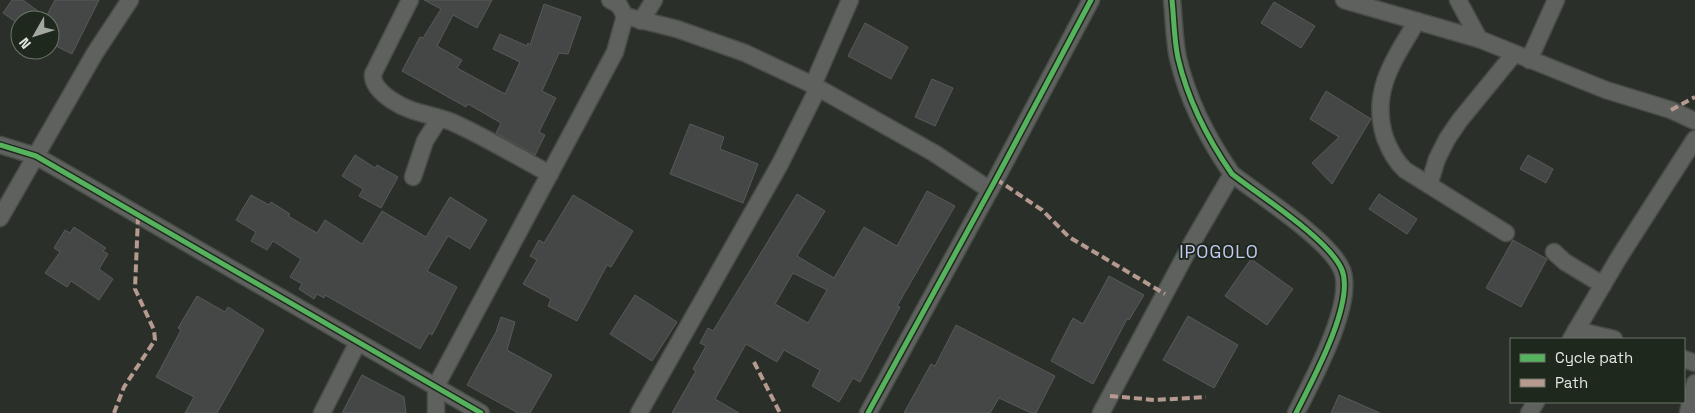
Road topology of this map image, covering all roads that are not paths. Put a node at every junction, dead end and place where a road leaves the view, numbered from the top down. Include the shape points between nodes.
1 (130, 0) edge
2 (410, 0) edge
3 (610, 0) edge
4 (654, 0) edge
5 (850, 0) edge
6 (1091, 0) edge
7 (1172, 0) edge
8 (1344, 0) edge
9 (1458, 0) edge
10 (1556, 0) edge
11 (1361, 2) edge
12 (625, 16) junction
13 (641, 21) junction
14 (1417, 21) junction
15 (1479, 39) junction
16 (1522, 57) junction
17 (816, 86) junction
18 (439, 119) junction
19 (1695, 121) edge
20 (1695, 139) edge
21 (0, 145) edge
22 (36, 156) junction
23 (550, 174) junction
24 (1232, 174) junction
25 (413, 177) dead end
26 (1429, 185) junction
27 (990, 190) junction
28 (0, 218) edge
29 (1506, 233) dead end
30 (1554, 252) dead end
31 (1603, 285) junction
32 (1574, 334) edge
33 (1606, 338) edge
34 (358, 342) junction
35 (1695, 383) edge
36 (436, 386) junction
37 (322, 413) edge
38 (436, 413) edge
39 (481, 413) edge
40 (639, 413) edge
41 (868, 413) edge
42 (1102, 413) edge
43 (1296, 413) edge
44 (1688, 413) edge

1 - 22 street
2 - 18 street via 373,79 393,101 415,113
3 - 12 street via 619,5
4 - 13 street
5 - 17 street
6 - 27 street
7 - 24 street via 1178,56 1191,104
8 - 11 street
9 - 15 street
10 - 16 street
11 - 14 street
12 - 13 street
12 - 23 street via 615,52
13 - 17 street via 677,29 745,53
14 - 15 street
14 - 26 street via 1388,72 1380,92 1380,108 1382,126 1396,162
15 - 16 street
16 - 19 street
16 - 26 street via 1460,120 1437,159
17 - 27 street via 934,153
17 - 40 street via 770,181
18 - 23 street via 452,122
18 - 25 street via 425,141
20 - 31 street
21 - 22 street
22 - 28 street
22 - 34 street
23 - 36 street
24 - 42 street
24 - 43 street via 1321,243 1333,256 1345,283 1342,311
26 - 29 street
27 - 41 street
30 - 31 street
31 - 32 street
32 - 33 street
34 - 36 street
34 - 37 street
35 - 44 street
36 - 38 street
36 - 39 street

